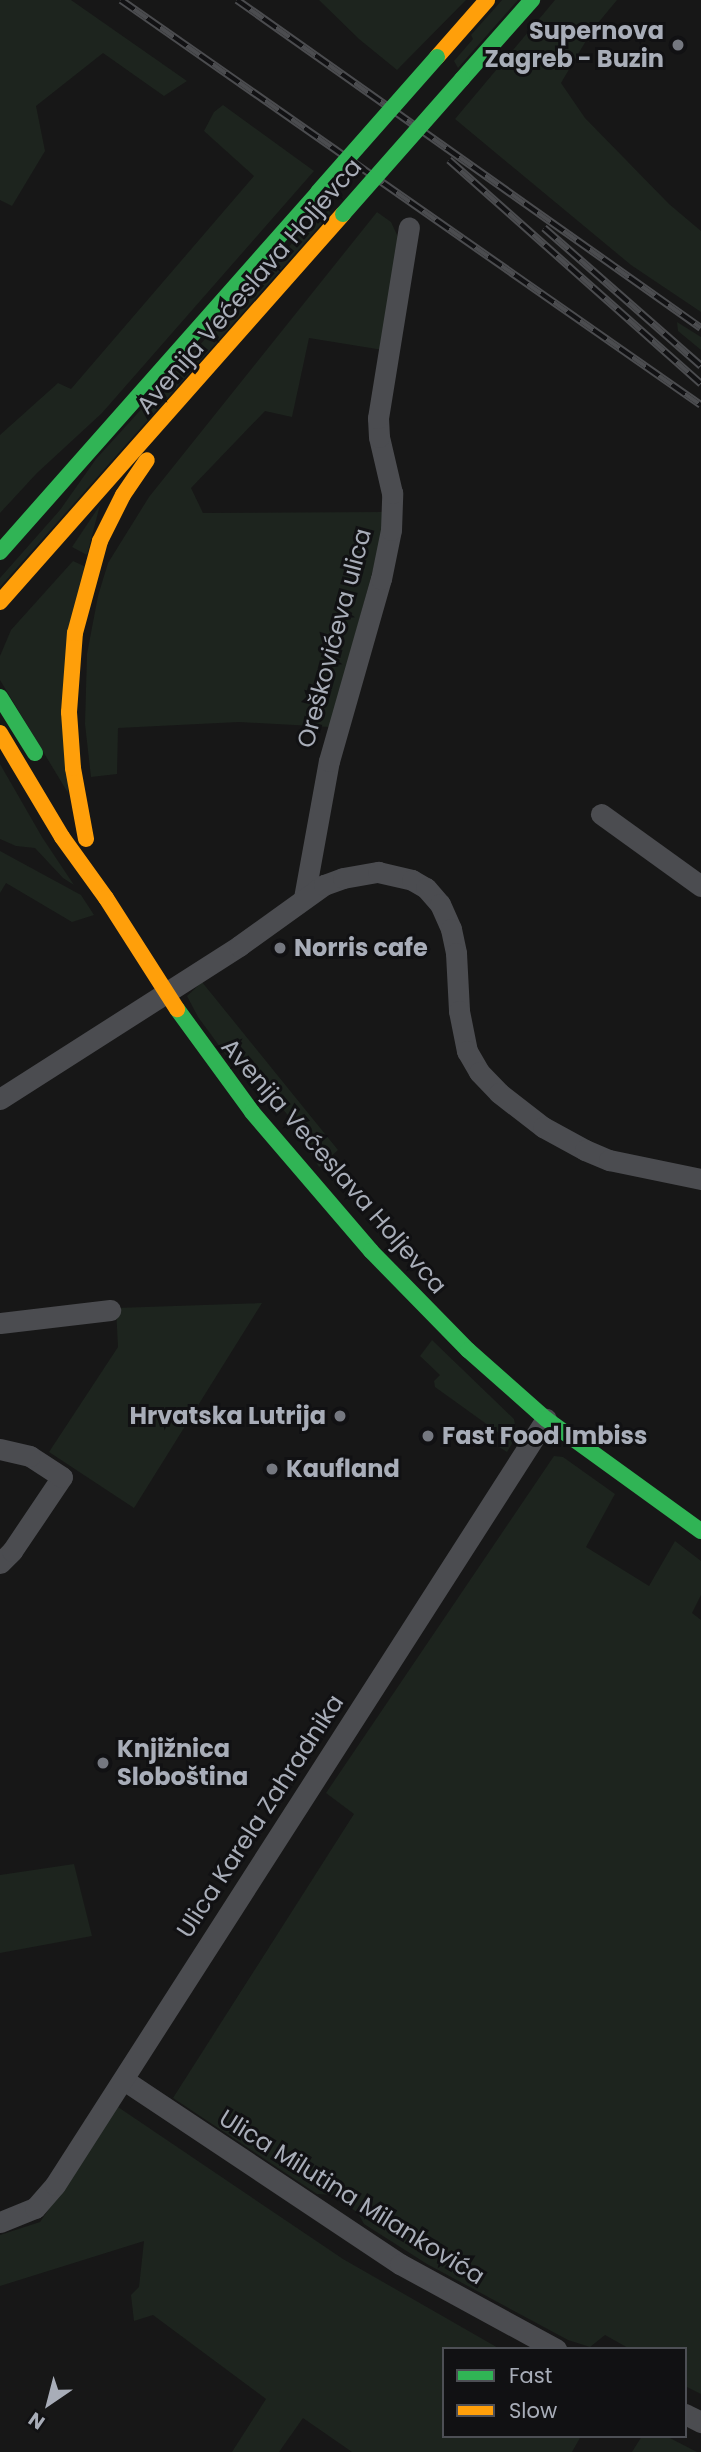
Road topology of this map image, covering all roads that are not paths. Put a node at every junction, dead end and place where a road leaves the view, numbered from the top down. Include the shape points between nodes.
1 (487, 0) edge
2 (531, 0) edge
3 (409, 226) dead end
4 (208, 366) junction
5 (0, 552) edge
6 (0, 602) edge
7 (0, 696) edge
8 (0, 733) edge
9 (44, 768) dead end
10 (61, 796) dead end
11 (601, 814) dead end
12 (86, 839) junction
13 (701, 886) edge
14 (106, 898) junction
15 (304, 898) junction
16 (164, 992) junction
17 (0, 1099) edge
18 (701, 1179) edge
19 (110, 1310) dead end
20 (0, 1322) edge
21 (546, 1419) junction
22 (1, 1449) edge
23 (701, 1531) edge
24 (0, 1563) edge
25 (124, 2080) junction
26 (0, 2222) edge
27 (552, 2347) edge

1 - 5 main road, Avenija Većeslava Holjevca, bridge
2 - 4 main road, Avenija Većeslava Holjevca, bridge
3 - 15 street, Oreškovićeva ulica via 378,418 392,493 391,530 329,761
4 - 6 main road, Avenija Većeslava Holjevca
4 - 12 main road via 178,420 123,495 100,541 84,591 69,712
7 - 9 main road
8 - 14 main road, Avenija Većeslava Holjevca via 62,837
10 - 12 main road, Avenija Većeslava Holjevca
11 - 13 street
12 - 14 main road, Avenija Većeslava Holjevca
14 - 16 main road, Avenija Većeslava Holjevca
15 - 16 street via 239,946
15 - 18 street via 343,878 378,872 426,888 440,904 451,929 467,1051 499,1093 543,1127 585,1150 609,1160
16 - 17 street
16 - 21 main road, Avenija Većeslava Holjevca via 235,1091 371,1251 468,1350
19 - 20 street
21 - 23 main road, Avenija Većeslava Holjevca
21 - 25 street, Ulica Karela Zahradnika
22 - 24 street via 30,1456 62,1477
25 - 26 street, Ulica Karela Zahradnika via 55,2185 34,2208
25 - 27 street, Ulica Milutina Milankovića via 400,2264

